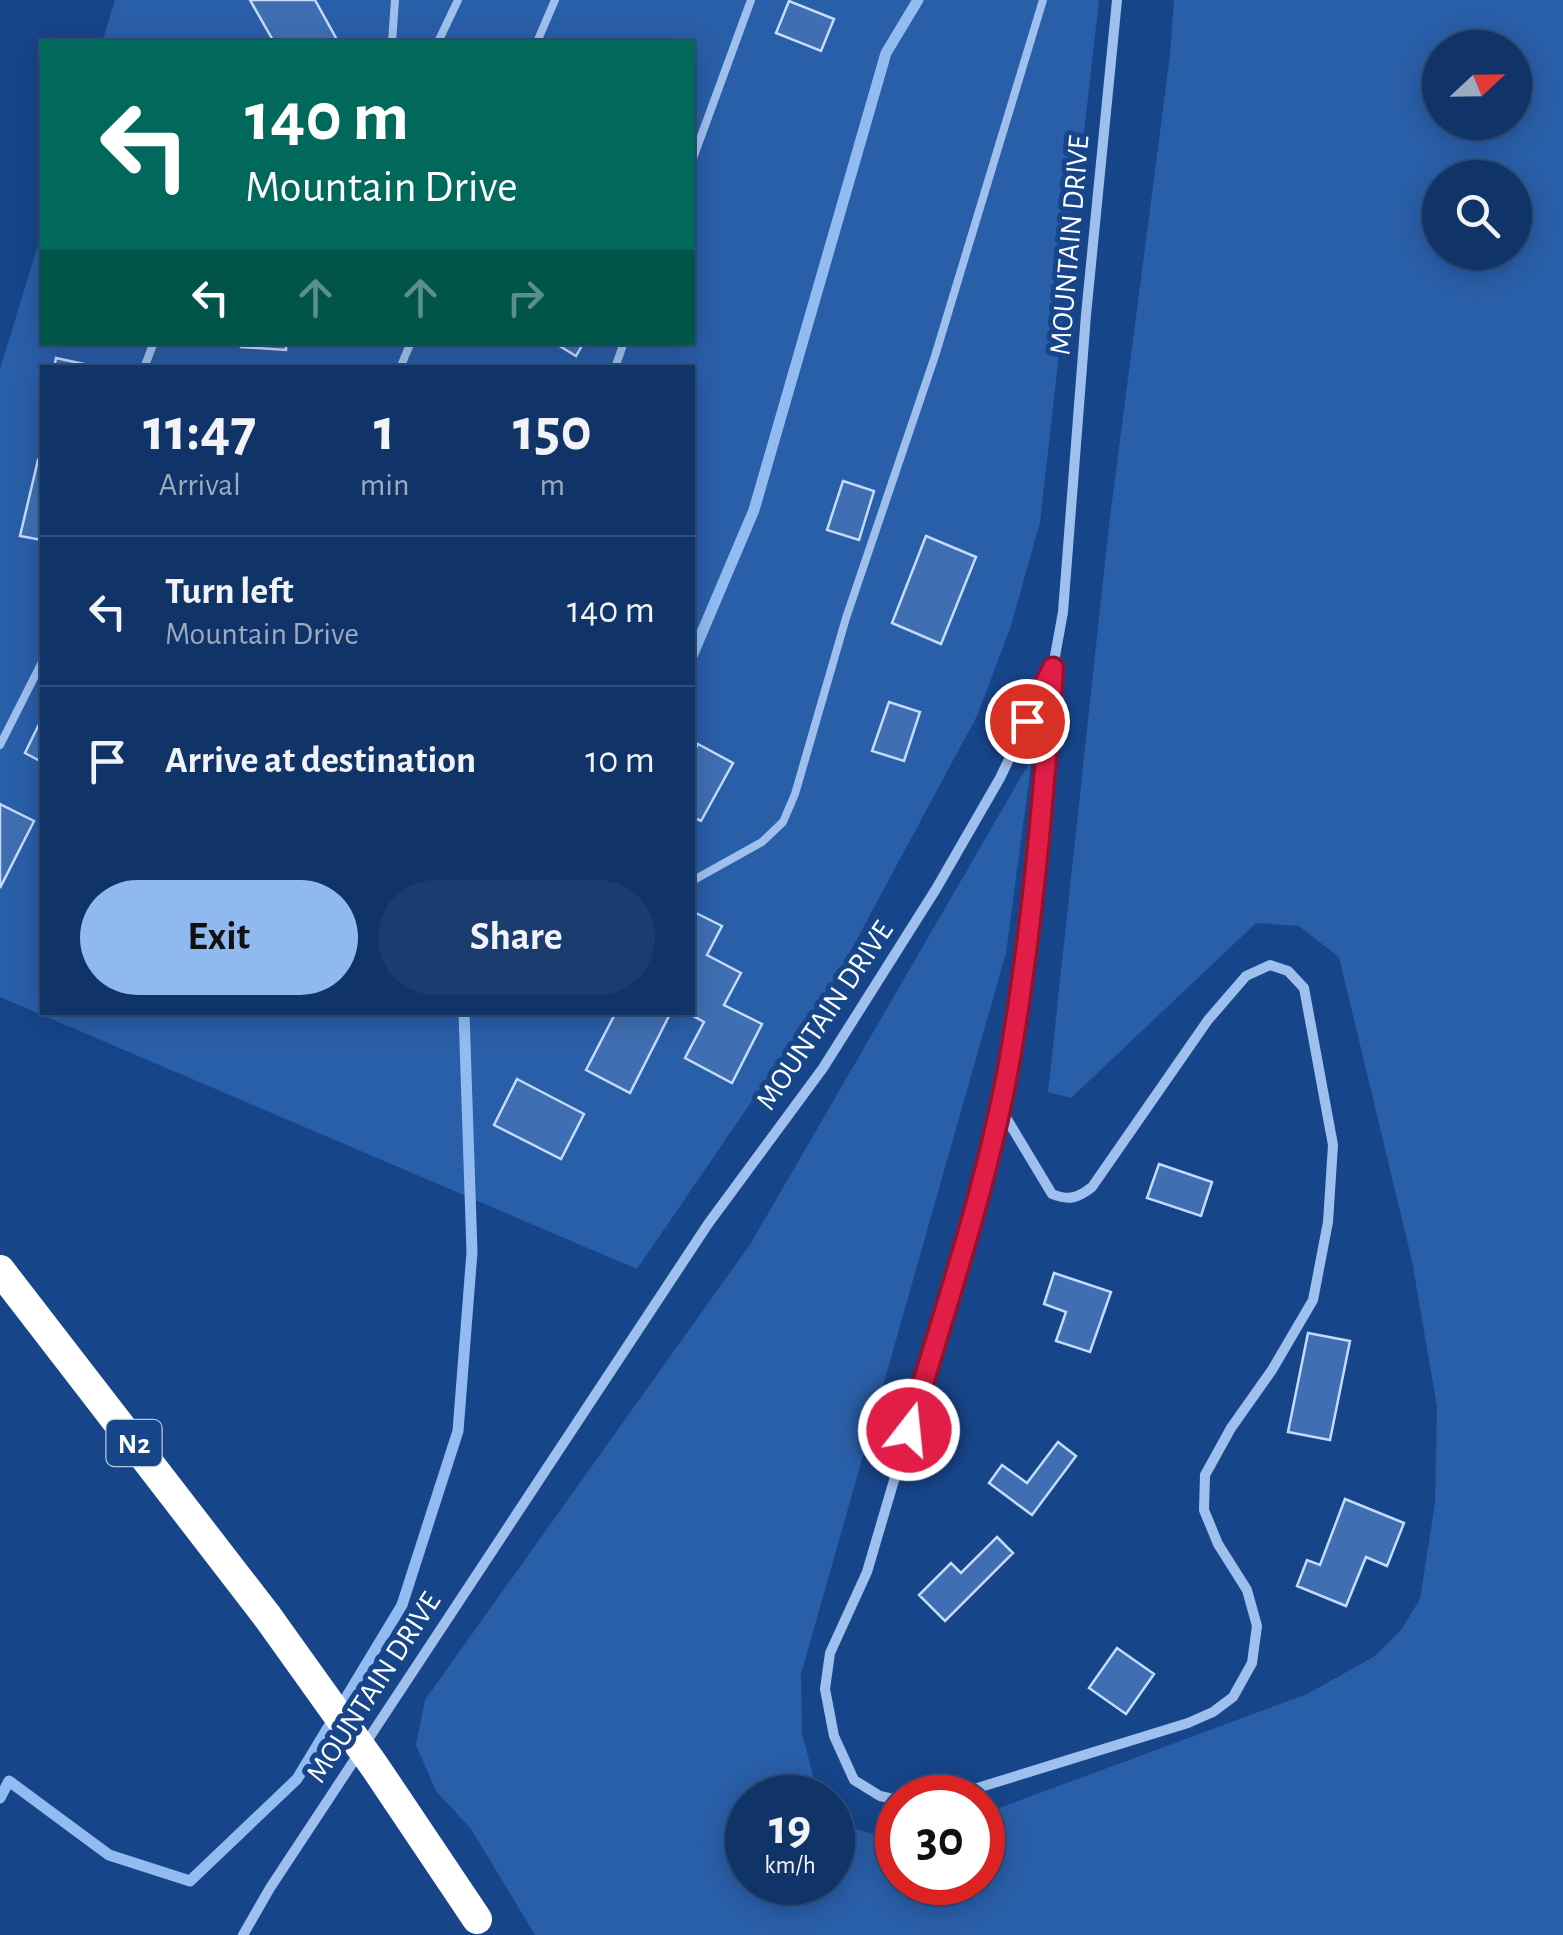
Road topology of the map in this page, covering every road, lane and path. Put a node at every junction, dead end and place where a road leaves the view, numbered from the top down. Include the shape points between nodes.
1 (395, 0) edge
2 (458, 0) edge
3 (555, 0) edge
4 (751, 0) edge
5 (1043, 0) edge
6 (1117, 0) edge
7 (392, 40) edge
8 (439, 40) edge
9 (538, 40) edge
10 (695, 153) edge
11 (40, 666) edge
12 (1053, 668) junction
13 (0, 744) edge
14 (695, 879) edge
15 (999, 1106) junction
16 (0, 1270) edge
17 (1005, 1779) edge
18 (875, 1793) edge
19 (481, 1927) edge
20 (243, 1935) edge

1 - 7 lane
2 - 8 lane
3 - 9 lane
4 - 10 lane
5 - 14 lane via 795,794 782,822 762,842
6 - 12 street, MOUNTAIN DRIVE
11 - 13 lane
12 - 15 street via 1040,846
12 - 20 street, MOUNTAIN DRIVE via 1000,778 823,1068 708,1224
15 - 17 street via 1052,1194 1080,1196 1208,1020 1246,976 1270,966 1288,971 1304,988 1333,1145 1313,1300 1205,1475 1204,1510 1248,1590 1257,1626 1252,1663 1232,1697 1213,1712
15 - 18 street via 867,1572 830,1653 825,1689 834,1736 854,1780
16 - 19 highway, N2, bridge via 267,1616

